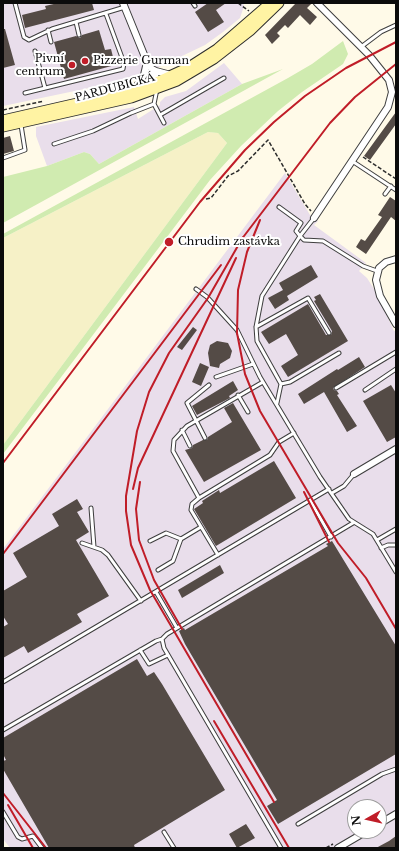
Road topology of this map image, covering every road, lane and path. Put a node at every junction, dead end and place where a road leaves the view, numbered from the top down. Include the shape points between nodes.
1 (15, 3) edge
2 (238, 3) edge
3 (270, 3) edge
4 (279, 3) edge
5 (317, 3) edge
6 (124, 5) edge
7 (252, 13) dead end
8 (106, 14) junction
9 (76, 22) junction
10 (396, 25) edge
11 (48, 30) junction
12 (79, 35) dead end
13 (51, 42) dead end
14 (361, 47) junction
15 (35, 52) dead end
16 (149, 69) junction
17 (171, 75) junction
18 (224, 78) dead end
19 (156, 86) junction
20 (45, 88) junction
21 (394, 89) edge
22 (134, 90) junction
23 (25, 93) dead end
24 (45, 101) dead end
25 (154, 104) junction
26 (3, 110) edge
27 (160, 115) junction
28 (3, 120) edge
29 (19, 120) junction
30 (164, 123) dead end
31 (3, 127) edge
32 (54, 144) dead end
33 (360, 148) junction
34 (3, 158) edge
35 (352, 161) junction
36 (396, 179) edge
37 (391, 186) junction
38 (396, 190) edge
39 (385, 194) dead end
40 (206, 199) dead end
41 (279, 207) dead end
42 (314, 216) junction
43 (300, 236) junction
44 (396, 259) edge
45 (377, 271) junction
46 (196, 289) dead end
47 (396, 324) edge
48 (256, 327) junction
49 (329, 333) dead end
50 (396, 352) edge
51 (339, 353) dead end
52 (253, 364) junction
53 (396, 369) edge
54 (216, 377) dead end
55 (263, 382) junction
56 (281, 384) junction
57 (209, 386) dead end
58 (336, 388) dead end
59 (364, 390) dead end
60 (238, 395) junction
61 (277, 403) junction
62 (248, 412) dead end
63 (195, 421) junction
64 (182, 430) junction
65 (294, 433) junction
66 (205, 438) dead end
67 (190, 446) dead end
68 (396, 449) edge
69 (354, 474) joint
70 (329, 489) junction
71 (332, 493) junction
72 (199, 498) junction
73 (310, 500) junction
74 (91, 508) dead end
75 (353, 523) junction
76 (201, 527) junction
77 (396, 529) edge
78 (331, 537) junction
79 (181, 539) junction
80 (377, 540) junction
81 (150, 541) dead end
82 (82, 543) dead end
83 (396, 545) edge
84 (94, 547) junction
85 (381, 548) junction
86 (218, 555) junction
87 (158, 570) dead end
88 (396, 572) edge
89 (156, 592) junction
90 (141, 601) junction
91 (177, 628) junction
92 (162, 639) junction
93 (140, 650) junction
94 (168, 655) junction
95 (3, 682) edge
96 (3, 730) edge
97 (396, 768) edge
98 (3, 812) edge
99 (396, 814) edge
100 (387, 819) edge
101 (298, 824) dead end
102 (164, 832) dead end
103 (353, 839) edge
104 (42, 848) edge
105 (174, 848) edge
106 (281, 848) edge
107 (338, 848) edge

1 - 11 lane via 27,40
2 - 7 path
3 - 17 main road, PARDUBICKÁ via 217,49
4 - 19 main road, PARDUBICKÁ via 250,31 214,59 196,71
5 - 14 street
6 - 8 lane
6 - 16 street
8 - 9 lane
8 - 20 lane via 124,64 123,69
9 - 11 lane
9 - 12 lane
10 - 14 lane via 381,32
11 - 13 lane
14 - 21 street
15 - 20 lane
16 - 17 street
16 - 19 street via 150,80
16 - 22 street
17 - 19 main road, PARDUBICKÁ
18 - 27 lane
19 - 22 main road, PARDUBICKÁ
19 - 25 lane
19 - 29 main road, PARDUBICKÁ via 111,103
20 - 23 lane
21 - 33 street via 388,107
22 - 29 main road, PARDUBICKÁ
24 - 26 path
25 - 27 lane
25 - 32 lane via 93,132
27 - 30 lane
28 - 29 main road, PARDUBICKÁ
29 - 31 main road, PARDUBICKÁ
29 - 34 lane via 26,150
33 - 35 street
33 - 36 path via 362,156
35 - 37 lane
35 - 42 street
37 - 38 lane
37 - 39 lane
40 - 42 path via 211,198 228,176 238,171 268,140
41 - 43 lane via 301,223 296,231
42 - 43 lane
43 - 45 lane via 308,242 323,241 363,266
43 - 48 lane via 262,296
44 - 45 street via 386,262
45 - 47 street via 378,292
46 - 52 lane via 207,297 237,330
48 - 49 lane via 308,298
48 - 56 lane via 257,340
50 - 58 lane
51 - 56 lane via 290,382
52 - 54 lane
52 - 55 lane
53 - 59 lane
55 - 60 lane
55 - 61 lane
56 - 61 lane
57 - 63 lane via 186,404
60 - 62 lane
60 - 63 lane
61 - 65 lane
63 - 64 lane
63 - 66 lane
64 - 67 lane
64 - 72 lane via 174,440 173,451
65 - 70 lane
65 - 72 lane via 280,442 270,455
68 - 69 street
69 - 71 lane via 344,486
70 - 71 lane
70 - 73 lane
71 - 75 lane
72 - 76 lane via 193,502 191,508
73 - 78 lane
73 - 86 lane
74 - 84 lane
75 - 78 lane
75 - 80 lane via 371,532
76 - 79 lane
76 - 86 lane
77 - 80 lane
78 - 91 lane
79 - 81 lane via 166,533
79 - 87 lane via 173,561
80 - 85 lane
82 - 84 lane
83 - 85 lane
84 - 90 lane via 108,555
85 - 88 lane
86 - 89 lane
89 - 90 lane
89 - 91 lane
90 - 95 lane
91 - 92 lane
92 - 93 lane
92 - 94 lane
93 - 94 lane via 149,664
93 - 96 lane
94 - 106 lane
97 - 101 lane
98 - 104 lane via 18,838 33,836
99 - 100 street
102 - 105 lane
103 - 107 street

